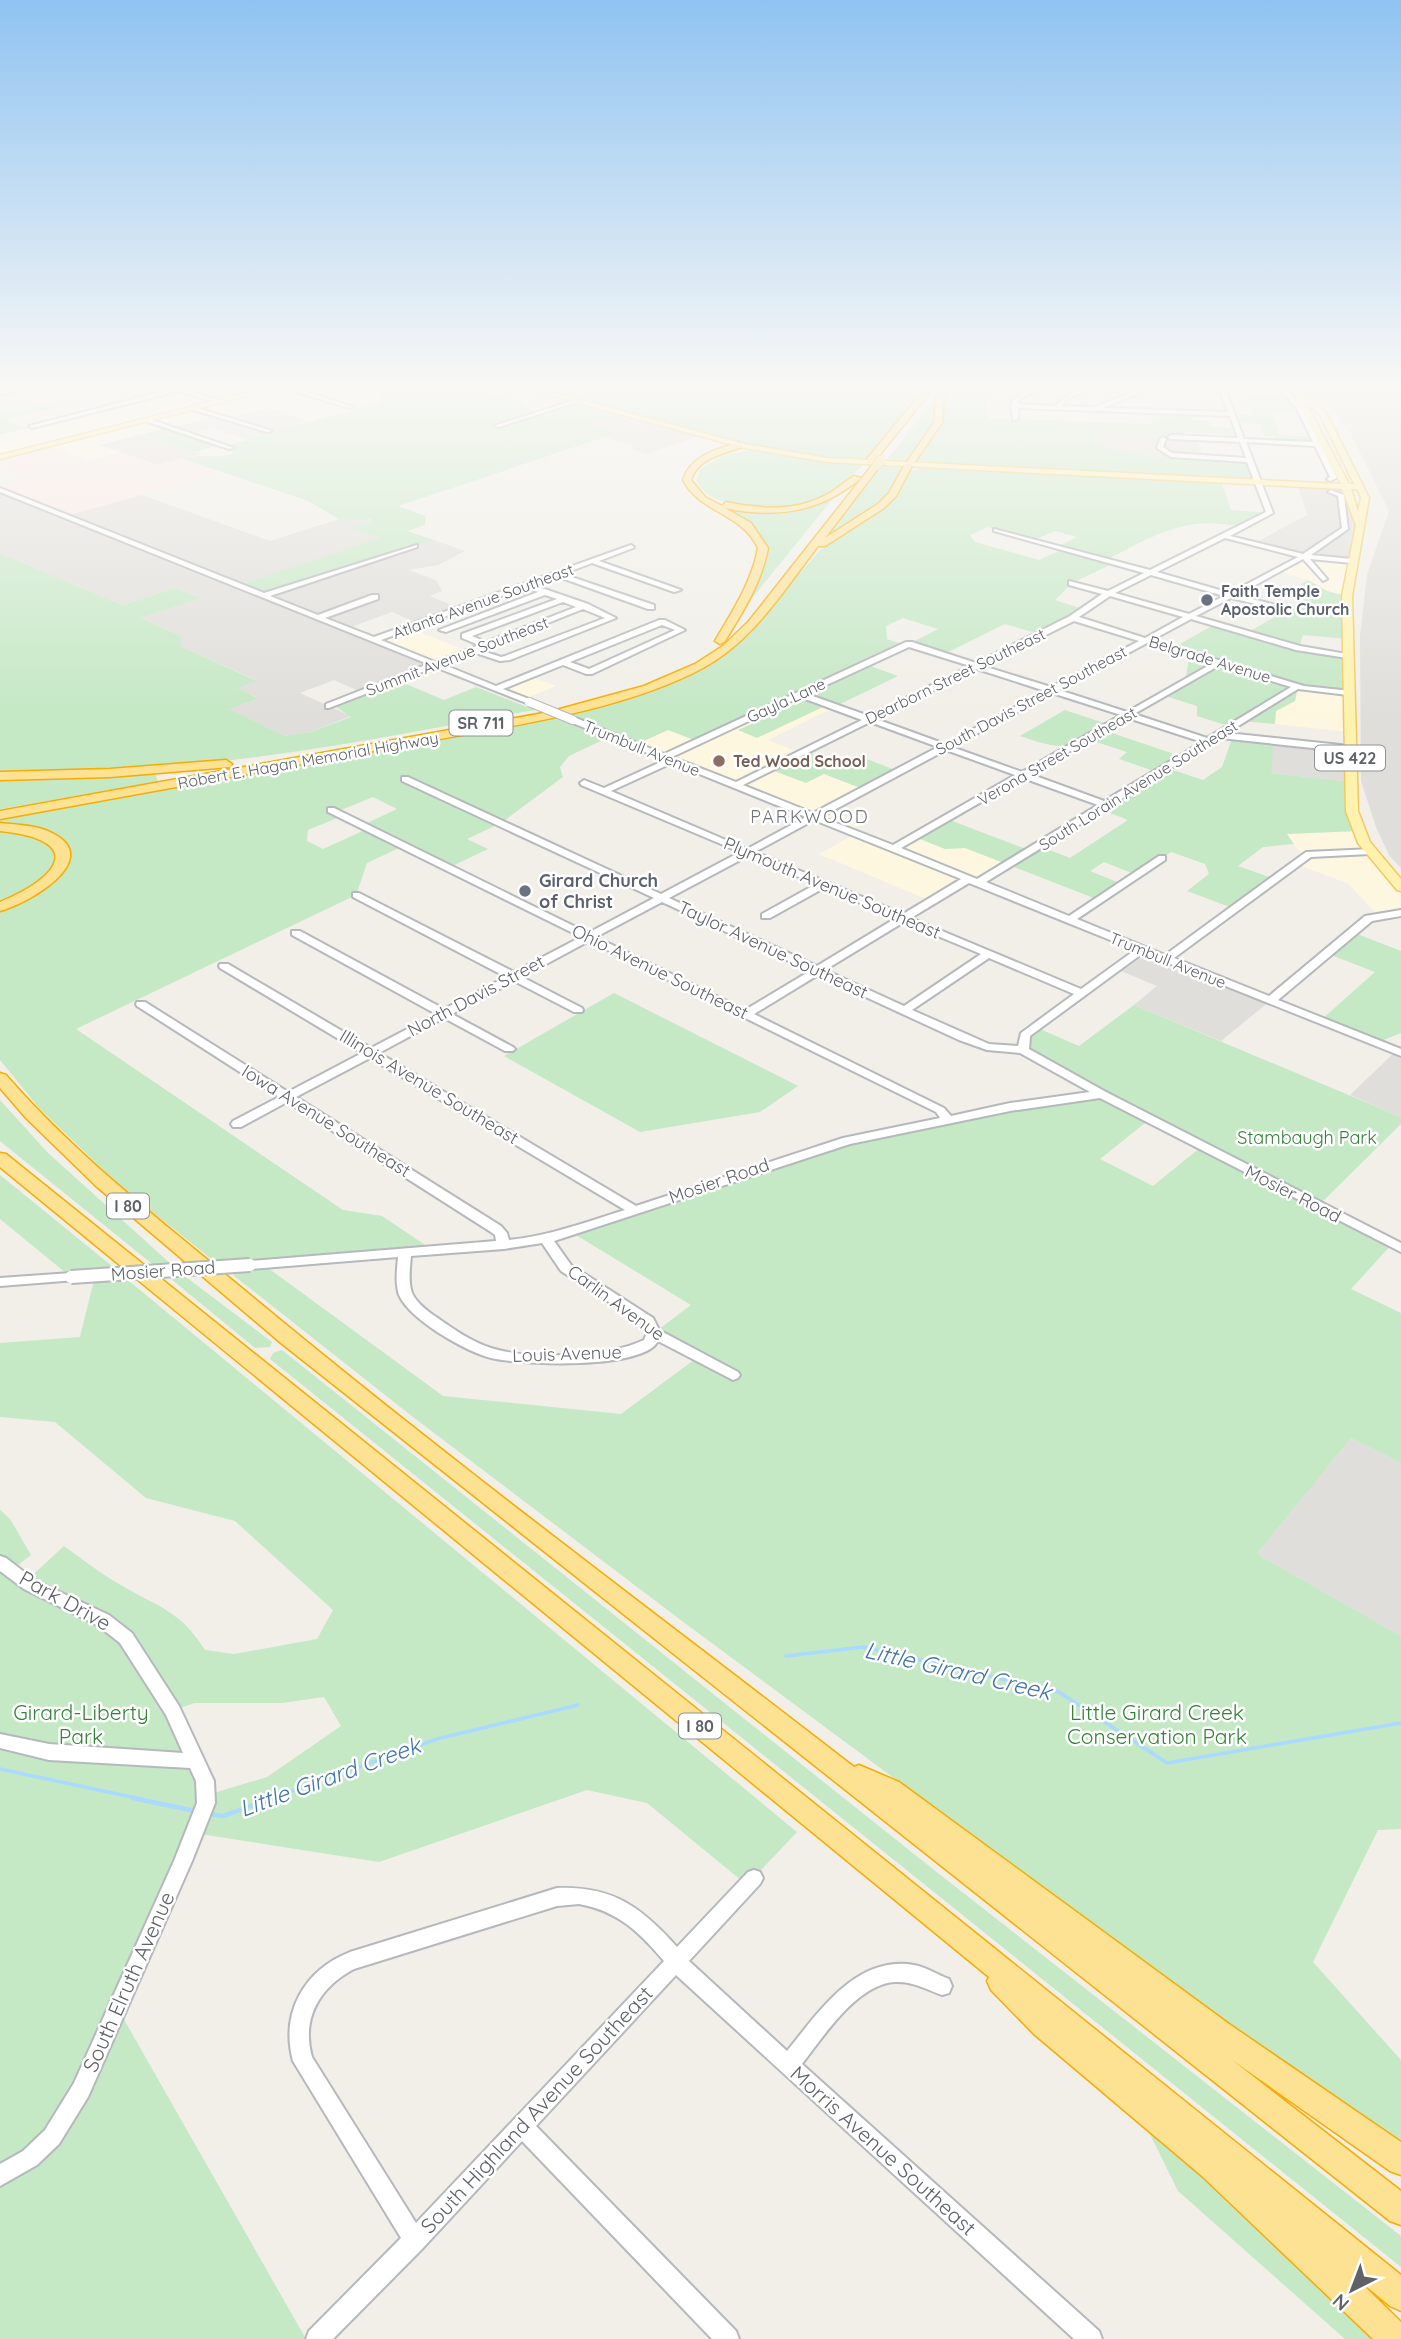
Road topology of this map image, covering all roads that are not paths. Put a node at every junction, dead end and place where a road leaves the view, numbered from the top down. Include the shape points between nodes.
1 (13, 495) edge
2 (699, 495) edge
3 (707, 495) edge
4 (830, 495) edge
5 (844, 495) edge
6 (850, 495) edge
7 (890, 495) edge
8 (1264, 495) edge
9 (1341, 495) edge
10 (1349, 495) edge
11 (1362, 495) edge
12 (1358, 523) junction
13 (996, 530) dead end
14 (1224, 536) junction
15 (415, 546) dead end
16 (631, 547) dead end
17 (1304, 556) junction
18 (592, 561) junction
19 (1352, 561) junction
20 (1150, 573) junction
21 (556, 574) junction
22 (1323, 579) dead end
23 (1072, 583) dead end
24 (526, 585) junction
25 (677, 590) dead end
26 (546, 593) junction
27 (1109, 593) junction
28 (1229, 594) junction
29 (262, 596) junction
30 (375, 597) dead end
31 (772, 598) junction
32 (564, 599) junction
33 (585, 606) junction
34 (651, 607) dead end
35 (1277, 608) dead end
36 (611, 616) joint
37 (1188, 616) junction
38 (317, 618) junction
39 (1073, 618) junction
40 (426, 622) junction
41 (663, 622) joint
42 (443, 630) junction
43 (465, 636) junction
44 (374, 640) junction
45 (1144, 640) junction
46 (720, 641) junction
47 (487, 645) junction
48 (474, 650) junction
49 (1347, 656) junction
50 (564, 662) junction
51 (1220, 662) junction
52 (435, 665) junction
53 (976, 666) junction
54 (589, 672) joint
55 (1298, 686) junction
56 (495, 689) junction
57 (1050, 690) junction
58 (1348, 693) junction
59 (799, 694) junction
60 (329, 706) dead end
61 (1127, 715) junction
62 (869, 719) junction
63 (1220, 735) junction
64 (1208, 741) junction
65 (944, 746) junction
66 (1350, 749) junction
67 (668, 759) junction
68 (1024, 775) junction
69 (0, 776) edge
70 (405, 779) dead end
71 (584, 783) dead end
72 (735, 786) junction
73 (605, 791) junction
74 (1106, 805) junction
75 (331, 810) dead end
76 (0, 814) edge
77 (812, 817) junction
78 (0, 828) edge
79 (893, 849) junction
80 (1370, 851) junction
81 (747, 852) junction
82 (1162, 858) dead end
83 (973, 881) junction
84 (824, 884) junction
85 (1401, 887) edge
86 (356, 895) dead end
87 (660, 898) junction
88 (0, 907) edge
89 (1401, 913) edge
90 (766, 916) dead end
91 (904, 918) junction
92 (1069, 920) junction
93 (296, 933) dead end
94 (588, 937) junction
95 (1143, 949) junction
96 (988, 954) junction
97 (1166, 959) junction
98 (224, 966) dead end
99 (817, 970) junction
100 (514, 976) junction
101 (1081, 993) junction
102 (1270, 1001) junction
103 (141, 1004) dead end
104 (578, 1010) dead end
105 (904, 1011) junction
106 (444, 1013) junction
107 (746, 1014) junction
108 (509, 1048) dead end
109 (1023, 1050) junction
110 (370, 1053) junction
111 (1401, 1053) edge
112 (0, 1078) edge
113 (0, 1089) edge
114 (1102, 1094) junction
115 (288, 1097) junction
116 (947, 1118) junction
117 (237, 1124) dead end
118 (0, 1158) edge
119 (634, 1210) junction
120 (546, 1239) junction
121 (503, 1245) junction
122 (1401, 1248) edge
123 (405, 1254) junction
124 (0, 1282) edge
125 (269, 1320) junction
126 (654, 1333) junction
127 (733, 1375) dead end
128 (0, 1562) edge
129 (0, 1741) edge
130 (197, 1761) junction
131 (831, 1763) junction
132 (202, 1812) joint
133 (754, 1878) dead end
134 (969, 1944) junction
135 (676, 1961) junction
136 (942, 1986) dead end
137 (789, 2065) junction
138 (523, 2126) junction
139 (1401, 2160) edge
140 (0, 2176) edge
141 (1401, 2210) edge
142 (415, 2240) junction
143 (1401, 2295) edge
144 (317, 2339) edge
145 (728, 2339) edge
146 (1091, 2339) edge
147 (1396, 2339) edge

1 - 29 street, Trumbull Avenue
2 - 46 highway via 750,525 763,548 760,565
3 - 4 highway via 734,507 787,509
5 - 46 highway, Robert E. Hagan Memorial Highway / SR 711 via 761,600
6 - 31 highway, Robert E. Hagan Memorial Highway / SR 711
7 - 31 highway via 816,550
8 - 14 street, Dearborn Street Southeast via 1270,512
9 - 17 street, South Davis Street Southeast via 1344,530
10 - 12 main road, US 422
11 - 12 main road, US 422 via 1364,511
12 - 19 main road, US 422
13 - 20 street
14 - 17 street
14 - 20 street, Dearborn Street Southeast
15 - 29 street
16 - 18 street, Atlanta Avenue Southeast
17 - 19 street
17 - 22 street
17 - 28 street, South Davis Street Southeast
18 - 21 street, Atlanta Avenue Southeast
18 - 25 street
19 - 49 main road, US 422
20 - 27 street, Dearborn Street Southeast
20 - 28 street
21 - 24 street, Atlanta Avenue Southeast
21 - 34 street
23 - 27 street
24 - 26 street
24 - 40 street, Atlanta Avenue Southeast
26 - 32 street
26 - 42 street
27 - 37 street
27 - 39 street, Dearborn Street Southeast
28 - 35 street
28 - 37 street, South Davis Street Southeast
29 - 38 street, Trumbull Avenue
30 - 38 street
31 - 76 highway, Robert E. Hagan Memorial Highway / SR 711 via 727,648 699,666 605,702 550,716
32 - 33 street
32 - 43 street
33 - 36 street
33 - 47 street, Summit Avenue Southeast
36 - 48 street via 507,659
37 - 45 street, South Davis Street Southeast
37 - 49 street via 1299,648
38 - 44 street, Trumbull Avenue
39 - 45 street, Belgrade Avenue
39 - 53 street, Dearborn Street Southeast
40 - 42 street
40 - 44 street, Atlanta Avenue Southeast
41 - 50 street
41 - 54 street via 680,633
42 - 43 street
43 - 47 street
44 - 52 street, Trumbull Avenue
45 - 51 street, Belgrade Avenue
45 - 57 street, South Davis Street Southeast
46 - 69 highway, Robert E. Hagan Memorial Highway / SR 711 via 641,684 520,716 239,762 133,772
47 - 48 street, Summit Avenue Southeast
48 - 52 street, Summit Avenue Southeast
49 - 58 main road, US 422
50 - 54 street
50 - 56 street
51 - 55 street, Belgrade Avenue
51 - 61 street, Verona Street Southeast
52 - 56 street, Trumbull Avenue
52 - 60 street, Summit Avenue Southeast
53 - 57 street
53 - 59 street, Gayla Lane via 909,644
53 - 62 street, Dearborn Street Southeast
55 - 58 street, Belgrade Avenue
55 - 63 street, South Lorain Avenue Southeast
56 - 67 street, Trumbull Avenue, bridge
57 - 61 street
57 - 65 street, South Davis Street Southeast
58 - 66 main road, US 422
59 - 62 street
59 - 67 street, Gayla Lane
61 - 64 street
61 - 68 street, Verona Street Southeast
62 - 65 street
62 - 72 street, Dearborn Street Southeast
63 - 64 street, South Lorain Avenue Southeast
63 - 66 street
64 - 74 street, South Lorain Avenue Southeast
65 - 68 street
65 - 77 street, South Davis Street Southeast
66 - 80 main road, US 422 via 1352,811 1357,831
67 - 72 street, Trumbull Avenue
67 - 73 street, Gayla Lane
68 - 74 street
68 - 79 street, Verona Street Southeast
70 - 87 street, Taylor Avenue Southeast
71 - 73 street, Plymouth Avenue Southeast
72 - 77 street, Trumbull Avenue
73 - 81 street, Plymouth Avenue Southeast
74 - 83 street, South Lorain Avenue Southeast
75 - 94 street, Ohio Avenue Southeast
77 - 79 street, Trumbull Avenue
77 - 81 street, North Davis Street
78 - 88 highway via 45,835 60,845 64,857 50,882
79 - 83 street, Trumbull Avenue
80 - 85 main road, US 422
80 - 97 street via 1309,854
81 - 84 street, Plymouth Avenue Southeast
81 - 87 street, North Davis Street
82 - 92 street
83 - 91 street, South Lorain Avenue Southeast
83 - 92 street, Trumbull Avenue
84 - 90 street
84 - 91 street, Plymouth Avenue Southeast
86 - 100 street
87 - 94 street, North Davis Street
87 - 99 street, Taylor Avenue Southeast
89 - 102 street via 1369,918
91 - 96 street, Plymouth Avenue Southeast
91 - 99 street, South Lorain Avenue Southeast
92 - 95 street, Trumbull Avenue
93 - 106 street
94 - 100 street, North Davis Street
94 - 107 street, Ohio Avenue Southeast
95 - 97 street, Trumbull Avenue
95 - 101 street
96 - 101 street, Plymouth Avenue Southeast
96 - 105 street
97 - 102 street, Trumbull Avenue
98 - 110 street, Illinois Avenue Southeast
99 - 105 street, Taylor Avenue Southeast
99 - 107 street, South Lorain Avenue Southeast
100 - 104 street
100 - 106 street, North Davis Street
101 - 109 street via 1026,1035
102 - 111 street, Trumbull Avenue
103 - 115 street, Iowa Avenue Southeast
105 - 109 street, Taylor Avenue Southeast via 987,1047
106 - 108 street
106 - 110 street, North Davis Street
107 - 116 street, Ohio Avenue Southeast via 940,1110
109 - 114 street, Taylor Avenue Southeast
110 - 115 street, North Davis Street
110 - 119 street, Illinois Avenue Southeast
112 - 125 highway, I 80 via 108,1189
113 - 125 highway via 111,1202 230,1298
114 - 116 street, Mosier Road
114 - 122 street, Mosier Road
115 - 117 street, North Davis Street
115 - 121 street, Iowa Avenue Southeast via 496,1229
116 - 119 street, Mosier Road via 848,1141
118 - 134 highway, I 80
119 - 120 street, Mosier Road
120 - 121 street, Mosier Road
120 - 126 street, Carlin Avenue via 566,1268 648,1321
121 - 123 street, Mosier Road
123 - 124 street, Mosier Road, bridge
123 - 126 street, Louis Avenue via 408,1299 464,1341 490,1353 532,1358 629,1352 650,1343
125 - 131 highway, I 80
126 - 127 street, Carlin Avenue
128 - 130 street, Park Drive via 30,1585 103,1620 126,1638 153,1676
129 - 130 street via 48,1752
130 - 132 street, South Elruth Avenue via 205,1781
131 - 139 highway via 890,1790 1219,2034
131 - 141 highway, I 80
132 - 140 street, South Elruth Avenue via 81,2090 52,2137 30,2158
133 - 135 street, South Highland Avenue Southeast
134 - 143 highway, I 80
134 - 147 highway via 1027,2010 1187,2144
135 - 137 street, Morris Avenue Southeast
135 - 138 street, South Highland Avenue Southeast
135 - 142 street, Morris Avenue Southeast via 639,1920 618,1905 569,1895 350,1961 317,1986 298,2025 300,2052
136 - 137 street via 902,1970 876,1976 846,1997
137 - 146 street, Morris Avenue Southeast
138 - 142 street, South Highland Avenue Southeast
138 - 145 street
142 - 144 street, South Highland Avenue Southeast

